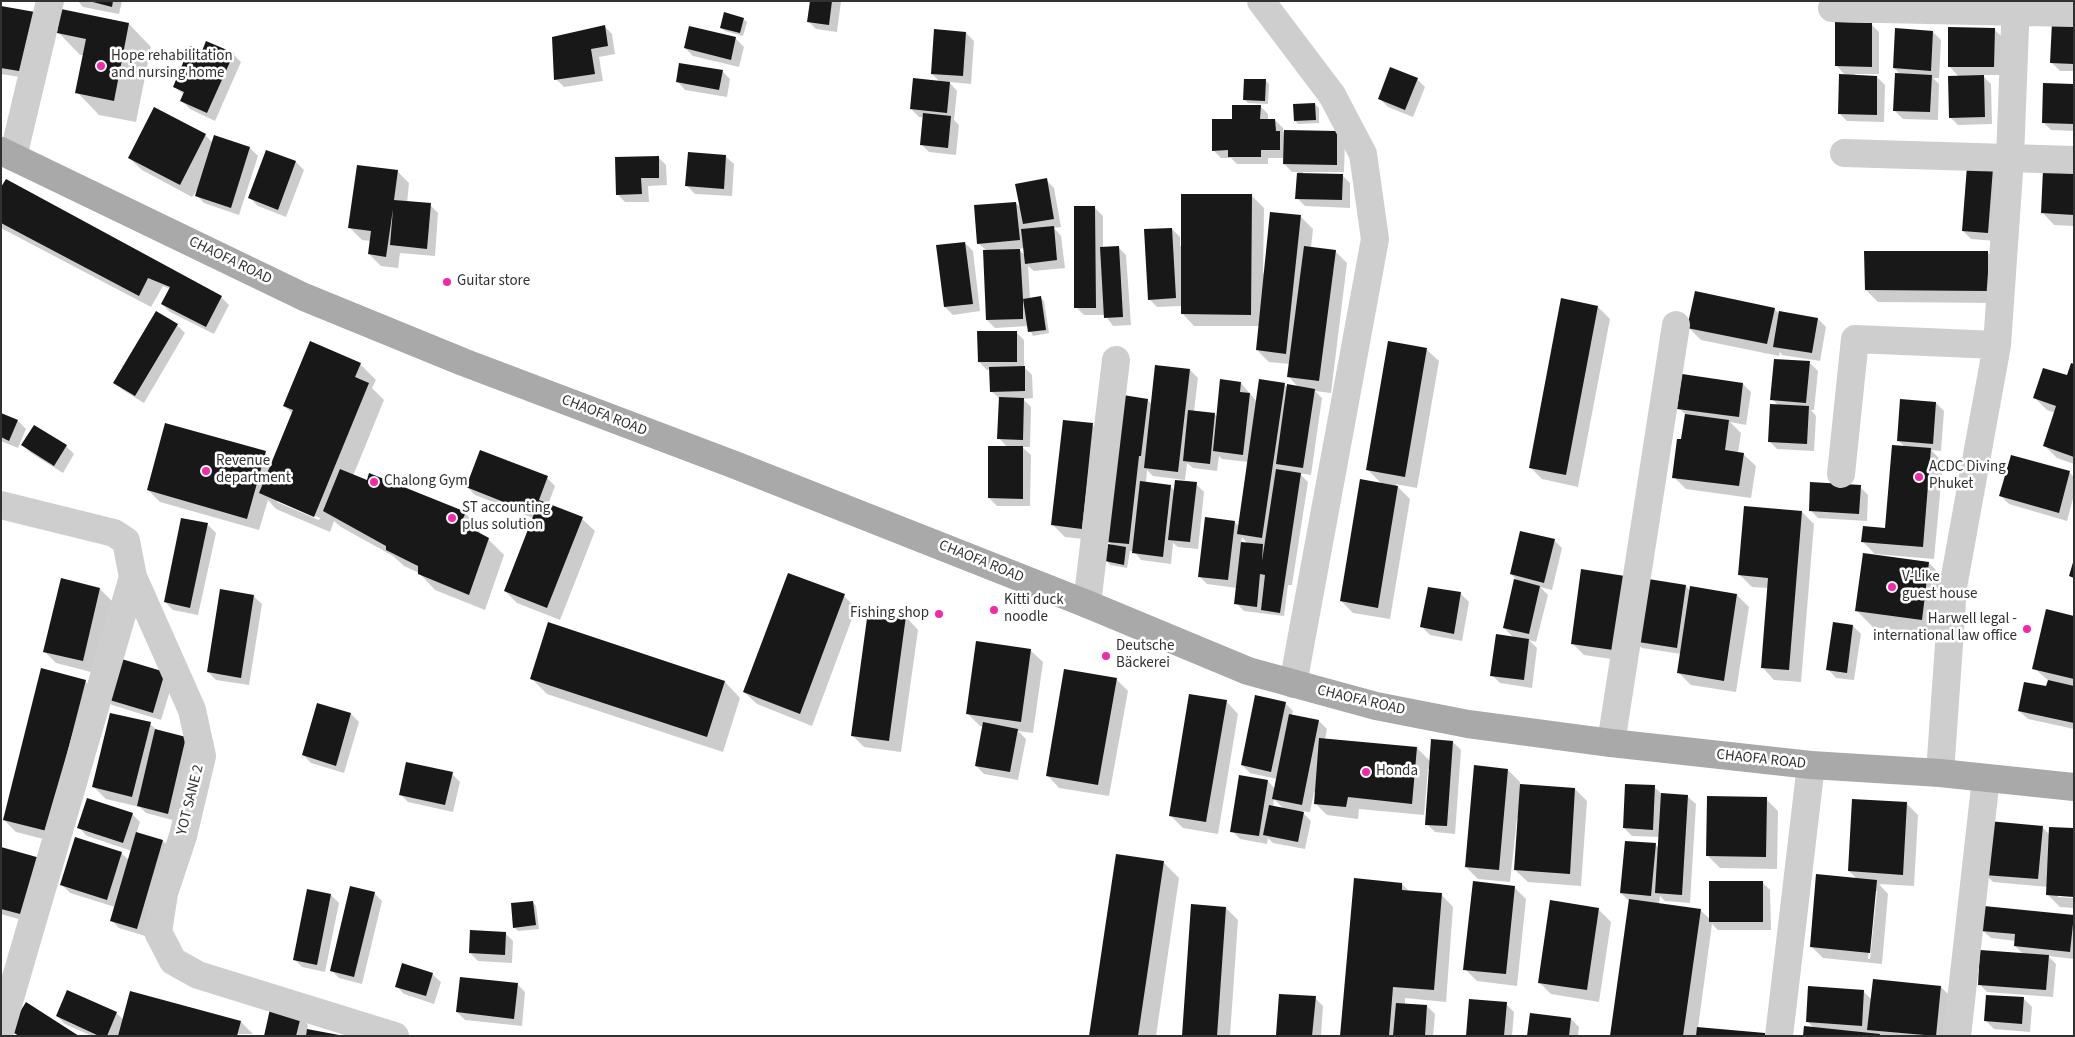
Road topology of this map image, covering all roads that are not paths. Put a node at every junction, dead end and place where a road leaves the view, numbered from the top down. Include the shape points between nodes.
1 (50, 1) edge
2 (1261, 1) edge
3 (2016, 7) edge
4 (1832, 8) dead end
5 (2074, 13) edge
6 (1844, 153) dead end
7 (7, 154) edge
8 (2010, 158) junction
9 (2074, 160) edge
10 (1676, 325) dead end
11 (1997, 345) junction
12 (1116, 360) dead end
13 (1841, 474) dead end
14 (1, 505) edge
15 (133, 577) junction
16 (1087, 604) junction
17 (1293, 684) junction
18 (1611, 743) junction
19 (1811, 765) junction
20 (1940, 773) junction
21 (1986, 778) junction
22 (2074, 787) edge
23 (1, 1029) edge
24 (396, 1036) edge
25 (1779, 1036) edge
26 (1957, 1036) edge

1 - 7 street
2 - 17 street via 1332,95 1363,154 1375,239
3 - 4 street
3 - 5 street
3 - 8 street
6 - 8 street
7 - 16 main road, CHAOFA ROAD via 304,297
8 - 9 street
8 - 11 street
10 - 18 street
11 - 13 street via 1855,339
11 - 20 street via 1953,586
12 - 16 street
14 - 15 street, YOT SANE 2 via 114,533 126,541
15 - 23 street
15 - 24 street, YOT SANE 2 via 192,710 202,756 183,836 164,893 158,932 174,961 198,975
16 - 17 main road, CHAOFA ROAD via 1248,671
17 - 18 main road, CHAOFA ROAD via 1394,710 1468,724
18 - 19 main road, CHAOFA ROAD
19 - 20 main road, CHAOFA ROAD
19 - 25 street
20 - 21 main road, CHAOFA ROAD
21 - 22 main road, CHAOFA ROAD
21 - 26 street

